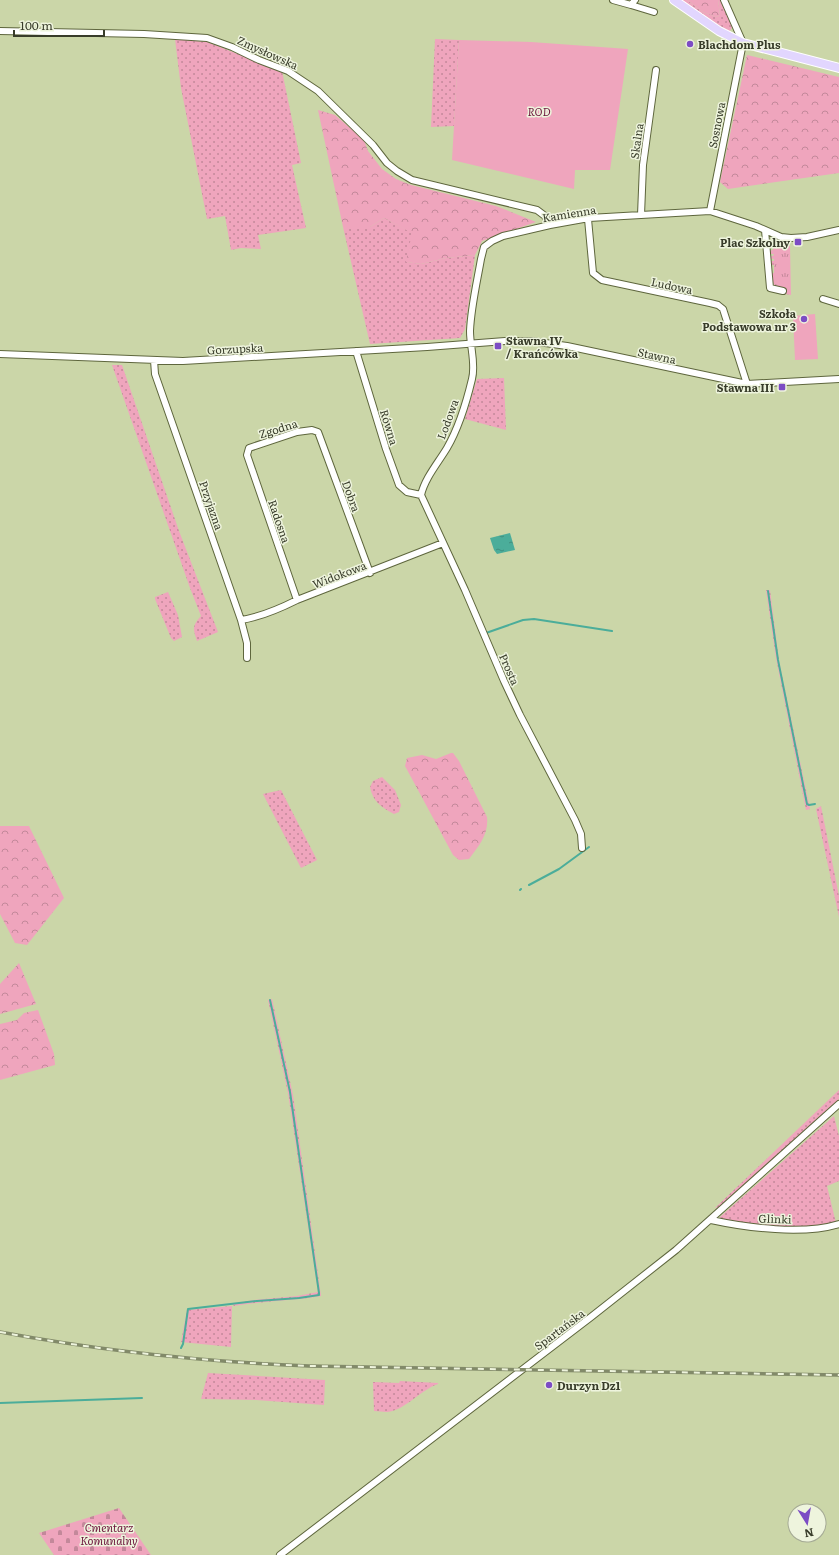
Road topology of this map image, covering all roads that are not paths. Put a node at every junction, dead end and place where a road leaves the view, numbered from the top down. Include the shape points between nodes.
1 (613, 0) edge
2 (674, 0) edge
3 (724, 0) edge
4 (633, 3) edge
5 (654, 12) dead end
6 (0, 31) edge
7 (743, 43) junction
8 (839, 68) edge
9 (656, 70) dead end
10 (710, 211) junction
11 (641, 215) junction
12 (588, 219) junction
13 (550, 225) junction
14 (765, 230) junction
15 (839, 230) edge
16 (783, 291) dead end
17 (823, 299) dead end
18 (839, 304) edge
19 (470, 343) junction
20 (356, 352) junction
21 (0, 354) edge
22 (154, 360) junction
23 (839, 379) edge
24 (747, 384) junction
25 (312, 430) joint
26 (249, 448) joint
27 (421, 495) junction
28 (443, 543) junction
29 (370, 573) junction
30 (298, 600) junction
31 (241, 620) junction
32 (247, 658) dead end
33 (582, 848) dead end
34 (839, 1104) edge
35 (711, 1220) junction
36 (839, 1224) edge
37 (280, 1555) edge

1 - 4 street
2 - 7 main road via 719,31
3 - 7 street
4 - 5 street
6 - 13 street, Zmysłowska via 207,38 288,71 310,84 387,162 412,180 533,208 541,212
7 - 8 main road
7 - 10 street, Sosnowa
9 - 11 street, Skalna via 643,165
10 - 11 street, Kamienna
10 - 14 street, Kamienna
11 - 12 street, Kamienna
12 - 13 street, Kamienna
12 - 24 street, Ludowa via 593,273 597,277 710,302 721,307
13 - 19 street, Kamienna via 503,236 484,247
14 - 15 street, Kamienna via 791,238
14 - 16 street via 770,288
17 - 18 street
19 - 20 street, Gorzupska
19 - 24 street, Stawna via 548,343
19 - 27 street, Lodowa via 473,372 463,409 447,448 425,483
20 - 22 street, Gorzupska
20 - 27 street, Równa via 399,484 407,492
21 - 22 street, Gorzupska
22 - 31 street, Przyjazna via 155,374
23 - 24 street, Stawna
25 - 26 street, Zgodna via 297,432
25 - 29 street, Dobra via 318,432
26 - 30 street, Radosna via 246,455
27 - 28 street, Prosta
28 - 29 street, Widokowa
28 - 33 street, Prosta via 510,695 575,820 581,834
29 - 30 street, Widokowa
30 - 31 street, Widokowa via 273,612
31 - 32 street, Przyjazna via 247,643
34 - 35 street, Spartańska
35 - 36 street, Glinki via 768,1228 811,1228
35 - 37 street, Spartańska via 591,1317

